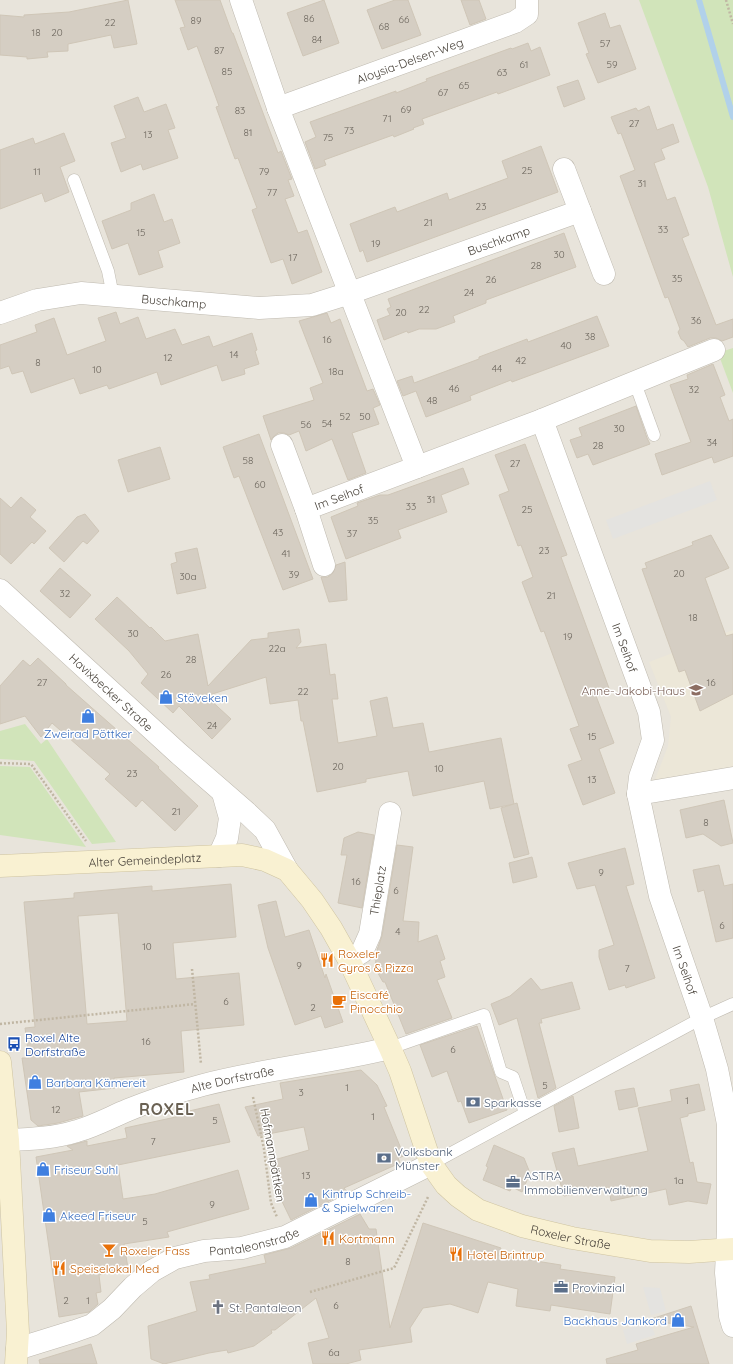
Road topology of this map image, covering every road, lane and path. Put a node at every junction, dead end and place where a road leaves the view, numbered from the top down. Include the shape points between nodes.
1 (241, 0) edge
2 (527, 0) edge
3 (726, 0) edge
4 (733, 24) edge
5 (278, 108) junction
6 (564, 169) dead end
7 (74, 180) dead end
8 (580, 211) junction
9 (604, 274) dead end
10 (350, 293) junction
11 (113, 296) junction
12 (0, 313) edge
13 (714, 350) dead end
14 (635, 383) junction
15 (542, 420) junction
16 (654, 435) dead end
17 (282, 445) dead end
18 (416, 467) junction
19 (306, 509) junction
20 (324, 565) dead end
21 (0, 590) edge
22 (0, 763) edge
23 (733, 778) edge
24 (223, 793) junction
25 (638, 794) junction
26 (390, 813) dead end
27 (219, 856) junction
28 (100, 861) junction
29 (0, 866) edge
30 (287, 870) junction
31 (349, 960) junction
32 (192, 969) dead end
33 (196, 1004) junction
34 (733, 1004) edge
35 (702, 1018) junction
36 (0, 1024) edge
37 (390, 1048) junction
38 (0, 1062) edge
39 (248, 1075) junction
40 (203, 1085) junction
41 (525, 1113) junction
42 (8, 1140) junction
43 (435, 1170) junction
44 (285, 1237) junction
45 (730, 1249) edge
46 (310, 1292) dead end
47 (733, 1326) edge
48 (16, 1357) edge

1 - 5 street
2 - 5 street, Aloysia-Delsen-Weg via 527,14 515,22
3 - 4 path
5 - 10 street
6 - 8 street
7 - 11 lane via 108,271
8 - 9 street
8 - 10 street, Buschkamp
10 - 11 street, Buschkamp via 312,305 259,308
10 - 18 street
11 - 12 street, Buschkamp via 82,293 37,300
13 - 14 street, Im Seihof
14 - 15 street, Im Seihof
14 - 16 lane
15 - 18 street, Im Seihof
15 - 25 street, Im Seihof via 649,712 653,740 640,777
17 - 19 street, Im Seihof
18 - 19 street, Im Seihof
19 - 20 street, Im Seihof
21 - 24 street, Havixbecker Straße
22 - 28 path via 31,764
23 - 25 street
24 - 27 street via 230,818 227,838
24 - 30 street, Havixbecker Straße via 265,830
25 - 35 street, Im Seihof via 660,896
26 - 31 street, Thieplatz via 370,934 362,952
27 - 28 main road, Alter Gemeindeplatz
27 - 30 main road, Alter Gemeindeplatz via 242,855 265,860
28 - 29 main road, Alter Gemeindeplatz
30 - 31 main road, Havixbecker Straße via 331,928
31 - 37 main road, Havixbecker Straße
32 - 33 path
33 - 36 path
33 - 40 path
34 - 35 lane
35 - 41 lane
35 - 45 street, Im Seihof via 717,1069 728,1124
37 - 39 street, Alte Dorfstraße via 354,1057
37 - 41 lane via 484,1015 501,1072 513,1077
37 - 43 main road, Havixbecker Straße
38 - 42 main road
39 - 40 street, Alte Dorfstraße
39 - 44 path, Hofmannpättken via 264,1149 271,1203
40 - 42 street, Alte Dorfstraße via 127,1110 76,1132 45,1138
41 - 43 lane
42 - 48 main road via 18,1332
43 - 44 street, Pantaleonstraße
43 - 45 main road, Roxeler Straße via 446,1185 478,1210 522,1226 572,1238 650,1251
43 - 46 path via 394,1268
44 - 48 street, Pantaleonstraße via 242,1248 204,1251 175,1258 133,1286 112,1309 92,1324
45 - 47 street, Im Seihof via 726,1273

